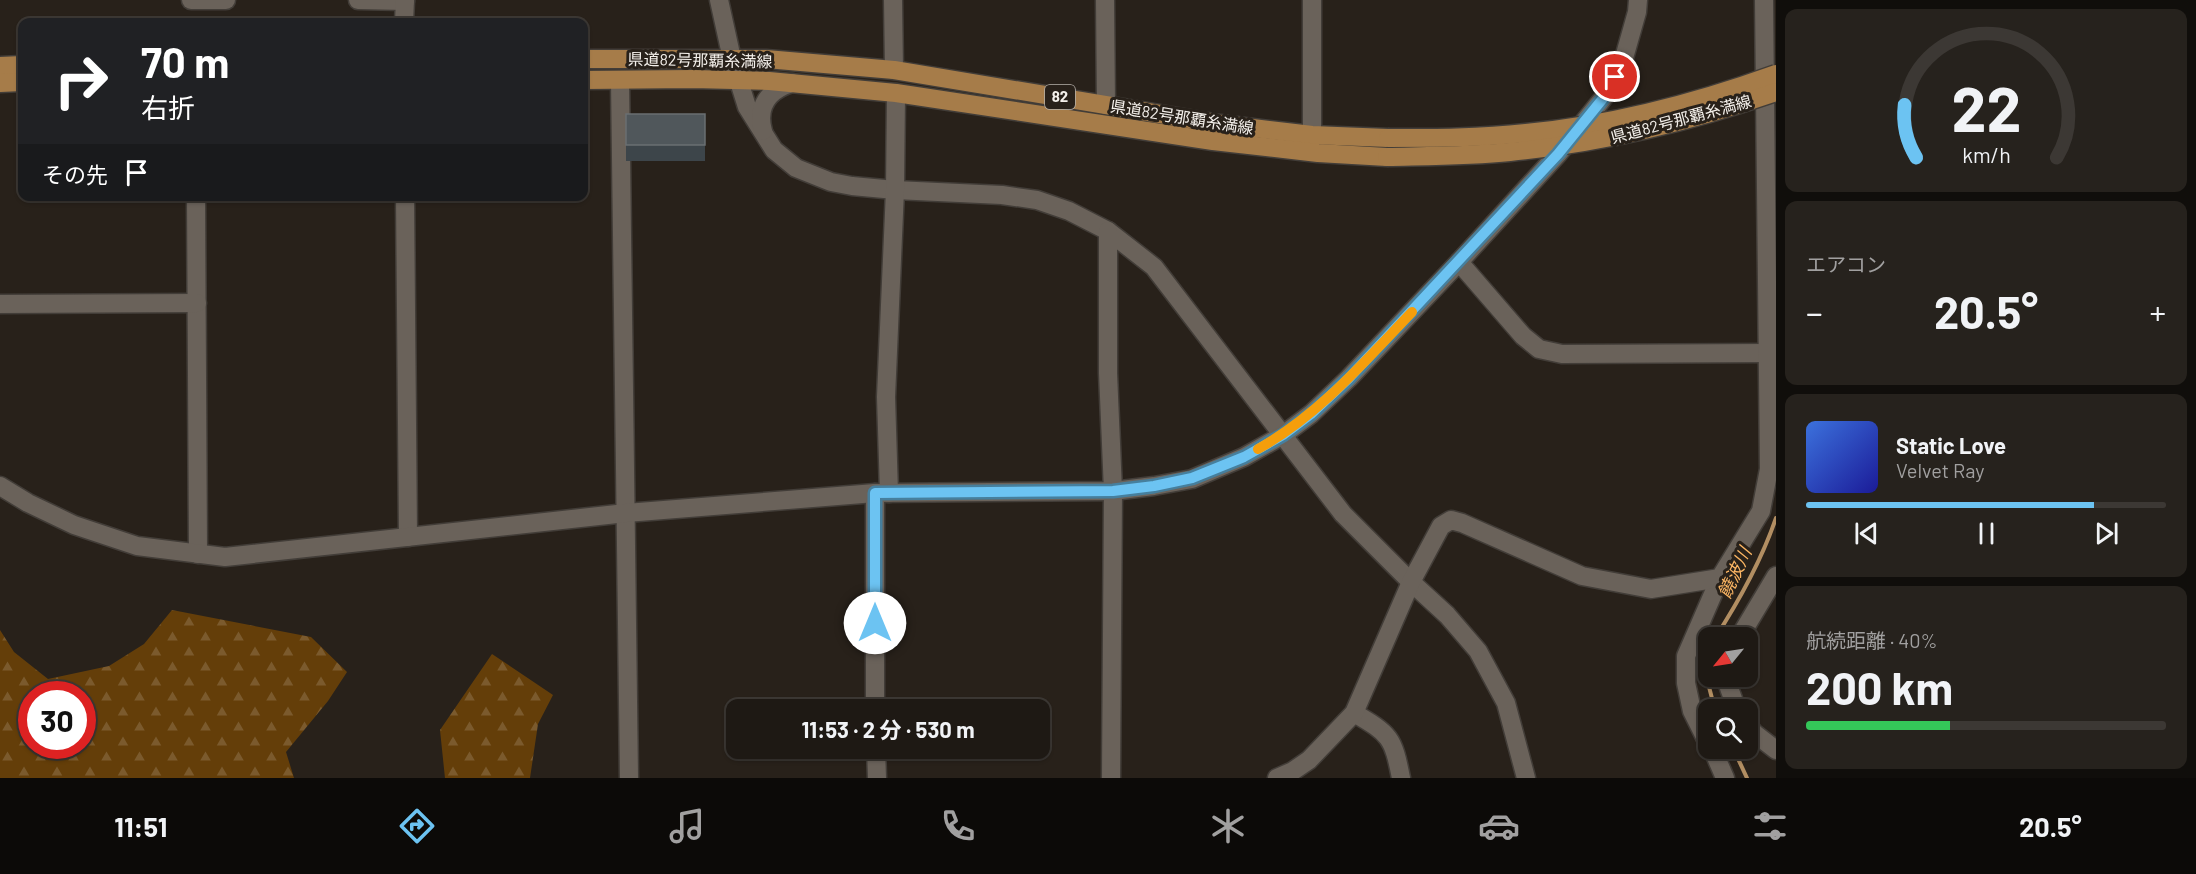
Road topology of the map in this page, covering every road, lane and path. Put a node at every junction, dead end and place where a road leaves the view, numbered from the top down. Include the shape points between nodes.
1 (191, 0) edge
2 (226, 0) edge
3 (358, 0) edge
4 (719, 0) edge
5 (893, 0) edge
6 (1104, 0) edge
7 (1312, 0) edge
8 (1638, 0) edge
9 (1764, 0) edge
10 (405, 1) edge
11 (404, 18) edge
12 (588, 59) edge
13 (732, 59) junction
14 (18, 65) edge
15 (0, 66) edge
16 (894, 70) junction
17 (1776, 74) edge
18 (588, 80) edge
19 (620, 80) junction
20 (738, 80) junction
21 (18, 82) edge
22 (0, 83) edge
23 (792, 83) junction
24 (1776, 92) edge
25 (896, 93) junction
26 (1106, 105) junction
27 (1312, 135) junction
28 (765, 138) junction
29 (1388, 148) junction
30 (895, 190) junction
31 (196, 201) edge
32 (405, 201) edge
33 (1108, 231) junction
34 (1459, 262) junction
35 (197, 303) junction
36 (0, 304) edge
37 (1769, 353) junction
38 (1283, 435) junction
39 (0, 486) edge
40 (1113, 491) junction
41 (882, 493) junction
42 (626, 513) junction
43 (408, 537) junction
44 (198, 554) junction
45 (1776, 576) edge
46 (1720, 579) junction
47 (1411, 582) junction
48 (1746, 627) edge
49 (875, 699) edge
50 (1354, 713) junction
51 (1698, 723) edge
52 (1758, 736) edge
53 (1776, 750) edge
54 (876, 759) edge
55 (1717, 759) edge
56 (629, 778) edge
57 (877, 778) edge
58 (1111, 778) edge
59 (1277, 778) edge
60 (1401, 778) edge
61 (1526, 778) edge
62 (1725, 778) edge

1 - 2 street
3 - 10 street
4 - 13 street
5 - 16 street
6 - 26 street
7 - 27 street
8 - 34 street via 1624,58 1605,96 1558,154
9 - 37 street
10 - 11 street
12 - 13 main road, 県道82号那覇糸満線 / 82
13 - 16 main road, 県道82号那覇糸満線 / 82
13 - 20 street
14 - 15 main road
16 - 26 main road, 県道82号那覇糸満線 / 82
17 - 29 main road, 県道82号那覇糸満線 / 82, bridge via 1630,116 1572,127
18 - 19 main road, 県道82号那覇糸満線 / 82
19 - 20 main road, 県道82号那覇糸満線 / 82
19 - 42 street
20 - 23 main road, 県道82号那覇糸満線 / 82
20 - 28 street via 747,107
21 - 22 main road
23 - 25 main road, 県道82号那覇糸満線 / 82
23 - 28 street via 765,99 760,119
24 - 29 main road, 県道82号那覇糸満線 / 82, bridge via 1699,117 1575,145 1509,153
25 - 29 main road, 県道82号那覇糸満線 / 82 via 1318,153
25 - 30 street
26 - 27 main road, 県道82号那覇糸満線 / 82
27 - 29 main road, 県道82号那覇糸満線 / 82
28 - 30 street via 774,150 811,176 852,186
30 - 33 street via 1036,200
30 - 41 street
31 - 35 street
32 - 43 street
33 - 38 street via 1154,267
33 - 40 street
34 - 37 street via 1539,349 1562,354
34 - 38 street via 1349,378
35 - 36 street
35 - 44 street
37 - 46 street via 1769,469 1761,511
38 - 40 street via 1244,457 1192,478
38 - 47 street via 1343,514
39 - 44 street via 95,532 137,546
40 - 41 street
40 - 58 street
41 - 42 street
41 - 49 street
42 - 43 street
42 - 56 street
43 - 44 street via 225,557
45 - 48 street
46 - 47 street via 1651,589 1582,576 1451,520 1441,526
46 - 51 street via 1686,656 1686,683
47 - 50 street
47 - 61 street via 1478,651 1506,703
50 - 59 street via 1309,760
50 - 60 street via 1390,738
52 - 53 street
54 - 57 street
55 - 62 street

